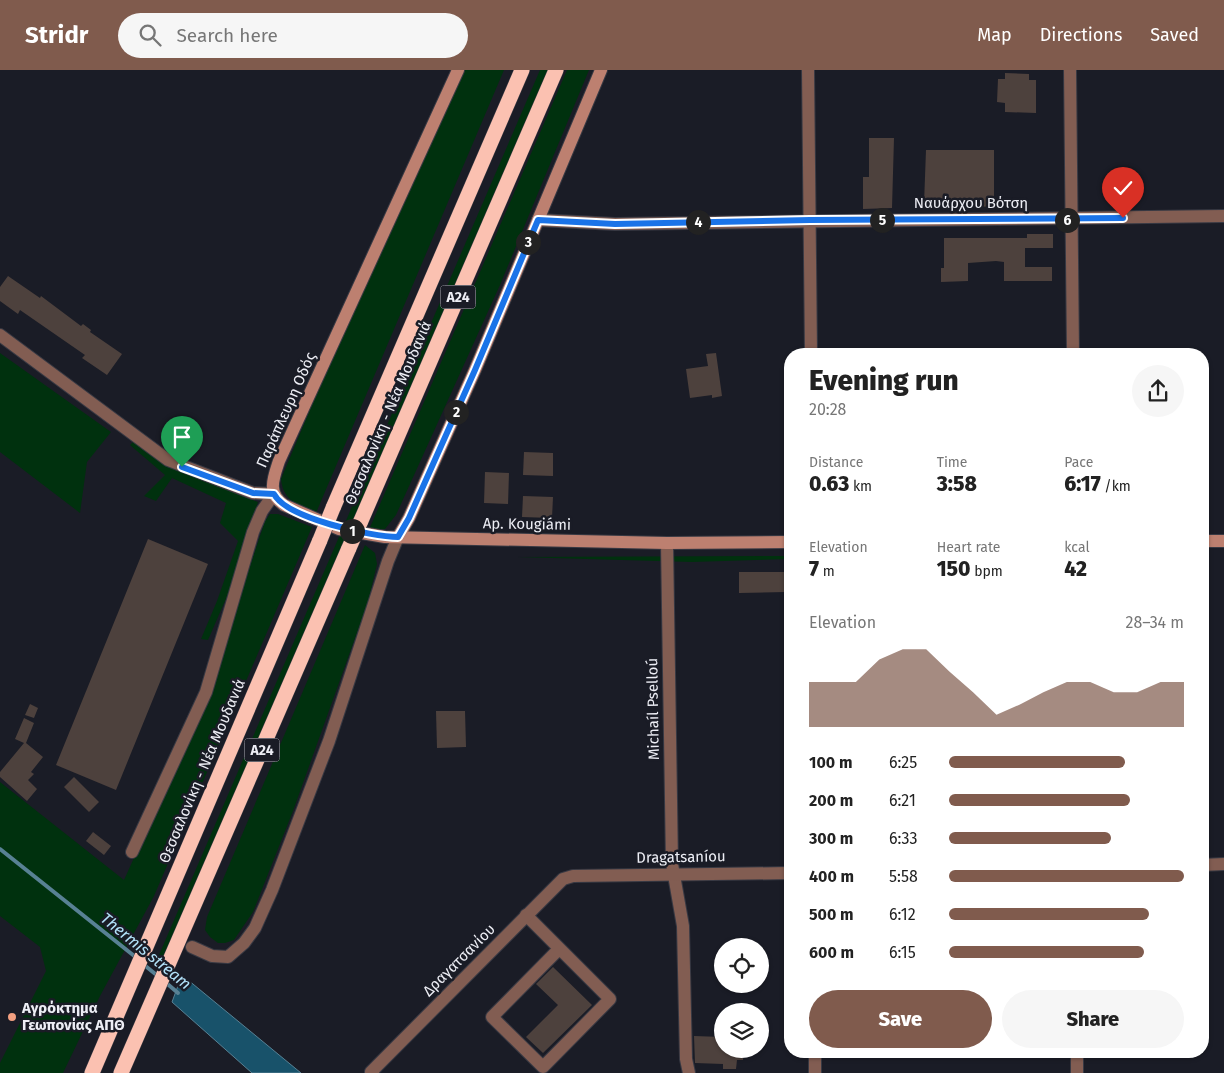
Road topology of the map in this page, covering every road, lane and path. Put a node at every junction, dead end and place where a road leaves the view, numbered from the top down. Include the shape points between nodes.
1 (458, 70) edge
2 (522, 70) edge
3 (556, 70) edge
4 (601, 70) edge
5 (808, 70) edge
6 (1070, 70) edge
7 (1224, 216) edge
8 (538, 220) junction
9 (810, 220) junction
10 (1072, 220) junction
11 (0, 335) edge
12 (811, 348) edge
13 (1073, 348) edge
14 (274, 494) junction
15 (409, 518) junction
16 (398, 537) junction
17 (429, 538) junction
18 (1209, 541) edge
19 (1224, 541) edge
20 (784, 542) edge
21 (667, 543) junction
22 (132, 852) dead end
23 (1224, 864) edge
24 (1209, 865) edge
25 (784, 873) edge
26 (673, 874) junction
27 (526, 915) junction
28 (192, 947) dead end
29 (559, 949) junction
30 (815, 1058) edge
31 (1077, 1058) edge
32 (372, 1072) edge
33 (91, 1073) edge
34 (121, 1073) edge
35 (690, 1073) edge
36 (816, 1073) edge
37 (1077, 1073) edge

1 - 14 street, Παράπλευρη Οδός via 279,461 272,485
2 - 33 highway, Θεσσαλονίκη - Νέα Μουδανιά / Α24, bridge
3 - 34 highway, Θεσσαλονίκη - Νέα Μουδανιά / Α24, bridge
4 - 8 street
5 - 9 street
6 - 10 street
7 - 10 street, Ναυάρχου Βότση
8 - 9 street, Ναυάρχου Βότση via 615,224
8 - 15 street
9 - 10 street, Ναυάρχου Βότση
9 - 12 street
10 - 13 street
11 - 14 street via 168,460 253,493
14 - 16 street, Ap. Kougiámi via 284,505 339,529
14 - 22 street, Παράπλευρη Οδός via 253,532 206,692
15 - 16 street
15 - 17 street
16 - 17 street, Ap. Kougiámi
16 - 28 street via 330,741 255,928 228,957 212,956
17 - 21 street, Ap. Kougiámi
18 - 19 street
20 - 21 street, Ap. Kougiámi
21 - 26 street, Michaíl Pselloú
23 - 24 street
25 - 26 street, Dragatsaníou
26 - 27 street, Dragatsaníou via 569,876
26 - 35 street, Michaíl Pselloú via 683,926 686,1059
27 - 29 street
27 - 32 street, Δραγατσανίου
29 - 29 street via 610,999 543,1067 492,1017
30 - 36 street
31 - 37 street

